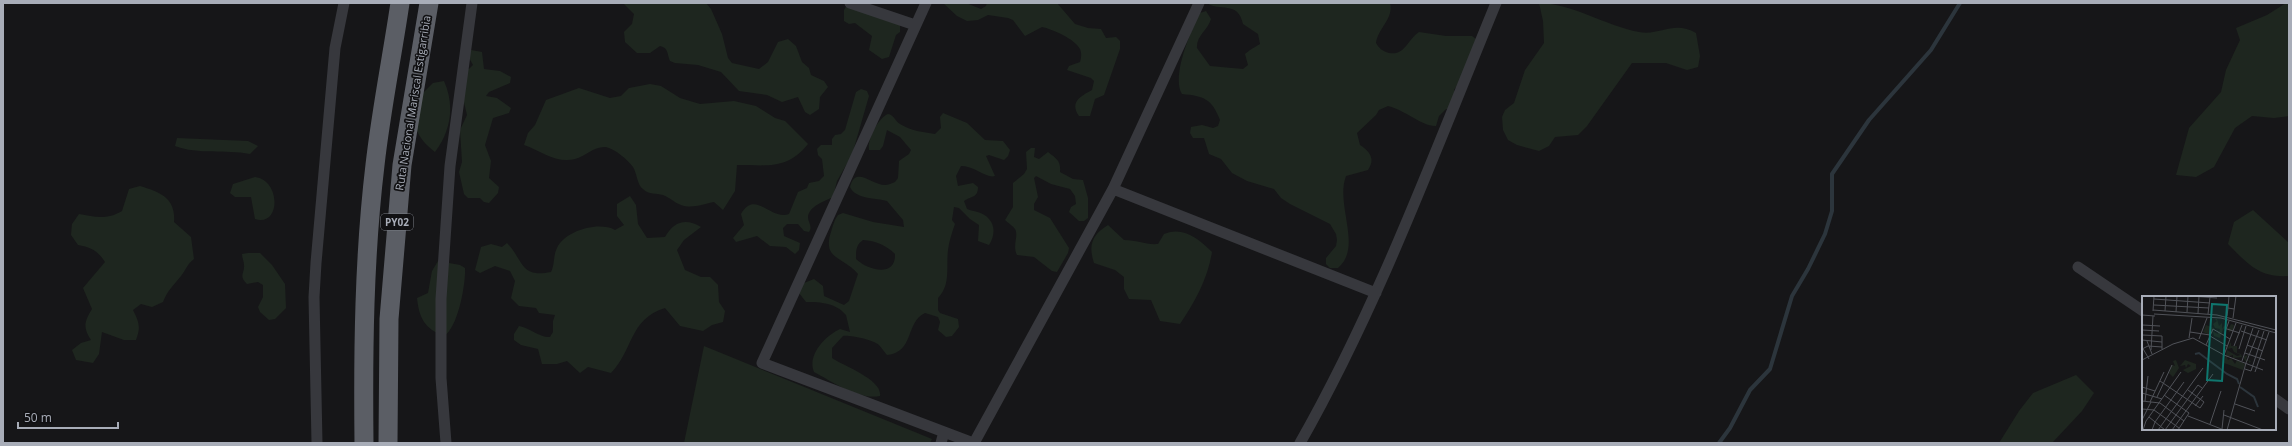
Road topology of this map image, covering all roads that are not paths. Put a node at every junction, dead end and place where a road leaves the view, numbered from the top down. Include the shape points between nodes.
1 (344, 3) edge
2 (400, 3) edge
3 (429, 3) edge
4 (472, 3) edge
5 (850, 3) edge
6 (926, 3) edge
7 (1199, 3) edge
8 (1496, 3) edge
9 (916, 25) junction
10 (1113, 189) junction
11 (2078, 267) dead end
12 (1376, 293) junction
13 (2142, 310) edge
14 (2276, 400) edge
15 (2289, 409) edge
16 (943, 438) edge
17 (317, 443) edge
18 (364, 443) edge
19 (388, 443) edge
20 (446, 443) edge
21 (973, 443) edge
22 (1300, 443) edge

1 - 17 street via 335,48 316,262 314,297
2 - 18 highway, PY02 via 375,164 369,233 363,341
3 - 19 highway, Ruta Nacional Mariscal Estigarribia / PY02 via 402,165 389,319
4 - 20 street via 450,166 441,299 441,378
5 - 9 street
6 - 9 street
7 - 10 street
8 - 12 street
9 - 16 street via 762,363
10 - 12 street
10 - 21 street
11 - 13 street
12 - 22 street via 1323,403
14 - 15 street
16 - 21 street

